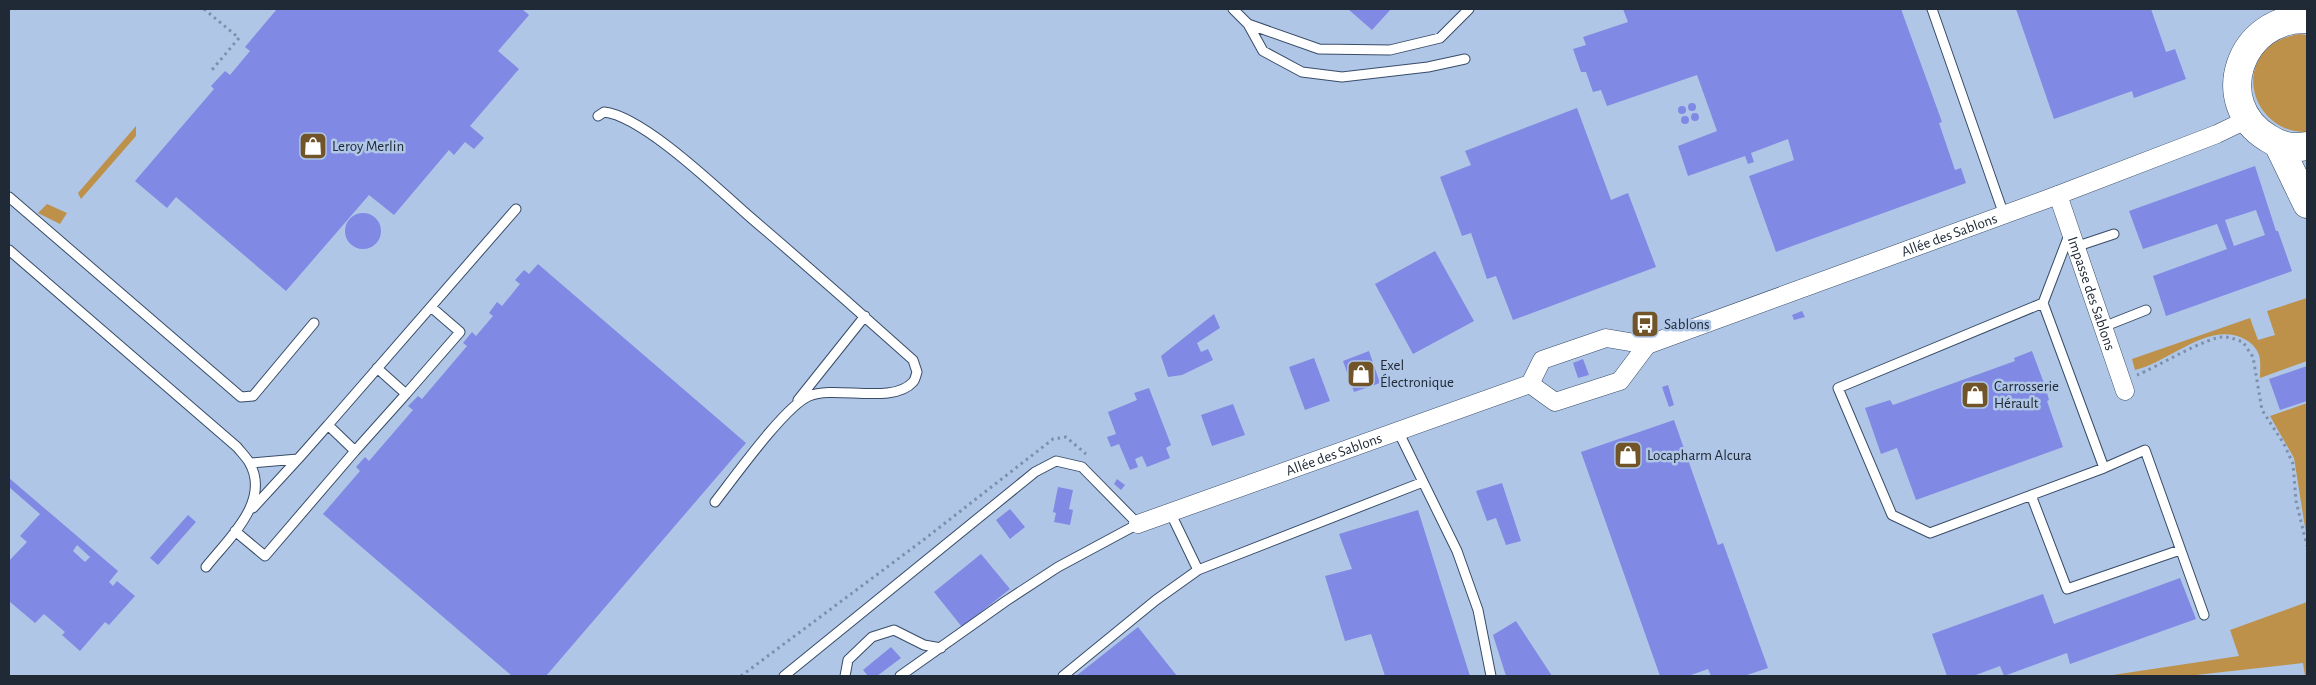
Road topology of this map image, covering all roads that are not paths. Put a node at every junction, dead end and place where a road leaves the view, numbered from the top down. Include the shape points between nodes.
1 (1233, 9) edge
2 (1469, 9) edge
3 (1932, 9) edge
4 (2269, 17) edge
5 (2307, 19) edge
6 (1248, 24) junction
7 (1465, 59) dead end
8 (598, 116) dead end
9 (2248, 119) junction
10 (2278, 144) junction
11 (2307, 146) edge
12 (2058, 196) junction
13 (9, 197) edge
14 (2307, 204) edge
15 (516, 209) dead end
16 (2004, 215) junction
17 (2114, 234) dead end
18 (2073, 240) junction
19 (9, 250) edge
20 (2044, 303) junction
21 (431, 307) junction
22 (2146, 310) dead end
23 (865, 316) junction
24 (314, 323) dead end
25 (2103, 326) junction
26 (1647, 345) junction
27 (377, 368) junction
28 (1530, 384) junction
29 (2123, 386) road end
30 (406, 394) junction
31 (788, 413) junction
32 (328, 425) junction
33 (1398, 431) junction
34 (355, 451) junction
35 (298, 459) junction
36 (250, 463) junction
37 (2104, 468) junction
38 (1423, 482) junction
39 (2031, 495) junction
40 (715, 502) dead end
41 (251, 510) junction
42 (1170, 512) junction
43 (1138, 524) junction
44 (235, 531) junction
45 (2180, 550) junction
46 (206, 567) dead end
47 (1198, 570) junction
48 (2204, 615) dead end
49 (941, 648) junction
50 (784, 676) edge
51 (845, 676) edge
52 (900, 676) edge
53 (1063, 676) edge
54 (1491, 676) edge

1 - 6 lane
2 - 6 lane via 1440,38 1390,50 1319,49
3 - 16 lane
4 - 5 main road
4 - 9 main road via 2243,56 2237,78 2239,99
6 - 7 lane via 1263,51 1302,72 1342,77 1428,67
8 - 23 lane via 614,112 671,148
9 - 10 main road via 2261,134
9 - 12 street, Allée des Sablons
10 - 11 main road via 2297,148
10 - 14 main road
12 - 16 street, Allée des Sablons
12 - 18 street, Impasse des Sablons
13 - 24 lane via 241,397 254,396
15 - 21 lane
16 - 26 street, Allée des Sablons
17 - 18 lane
18 - 20 lane
18 - 25 street, Impasse des Sablons
19 - 36 lane via 237,447
20 - 37 lane
20 - 39 lane via 1838,388 1892,515 1930,533
21 - 27 lane
21 - 30 lane via 460,332
22 - 25 lane
23 - 31 lane
23 - 31 lane via 913,360 917,372 913,382 900,390 876,394 828,392 808,396
25 - 29 street, Impasse des Sablons
26 - 28 street, Allée des Sablons via 1606,338 1542,360
26 - 28 street via 1620,381 1555,402
27 - 30 lane
27 - 32 lane
28 - 33 street, Allée des Sablons
30 - 34 lane
31 - 40 lane
32 - 34 lane
32 - 35 lane
33 - 38 lane
33 - 42 street, Allée des Sablons
34 - 44 lane via 266,556
35 - 36 lane
35 - 41 lane
36 - 41 lane via 255,484
37 - 39 lane
37 - 45 lane via 2144,450
38 - 47 lane
38 - 54 lane via 1460,560 1478,610
39 - 45 lane via 2067,589
41 - 44 lane
42 - 43 street, Allée des Sablons
42 - 47 lane
43 - 49 lane via 1058,567
43 - 50 lane via 1082,467 1056,461 1035,472
44 - 46 lane
45 - 48 lane
47 - 53 lane
49 - 51 lane via 924,645 894,630 872,637 848,660
49 - 52 lane

